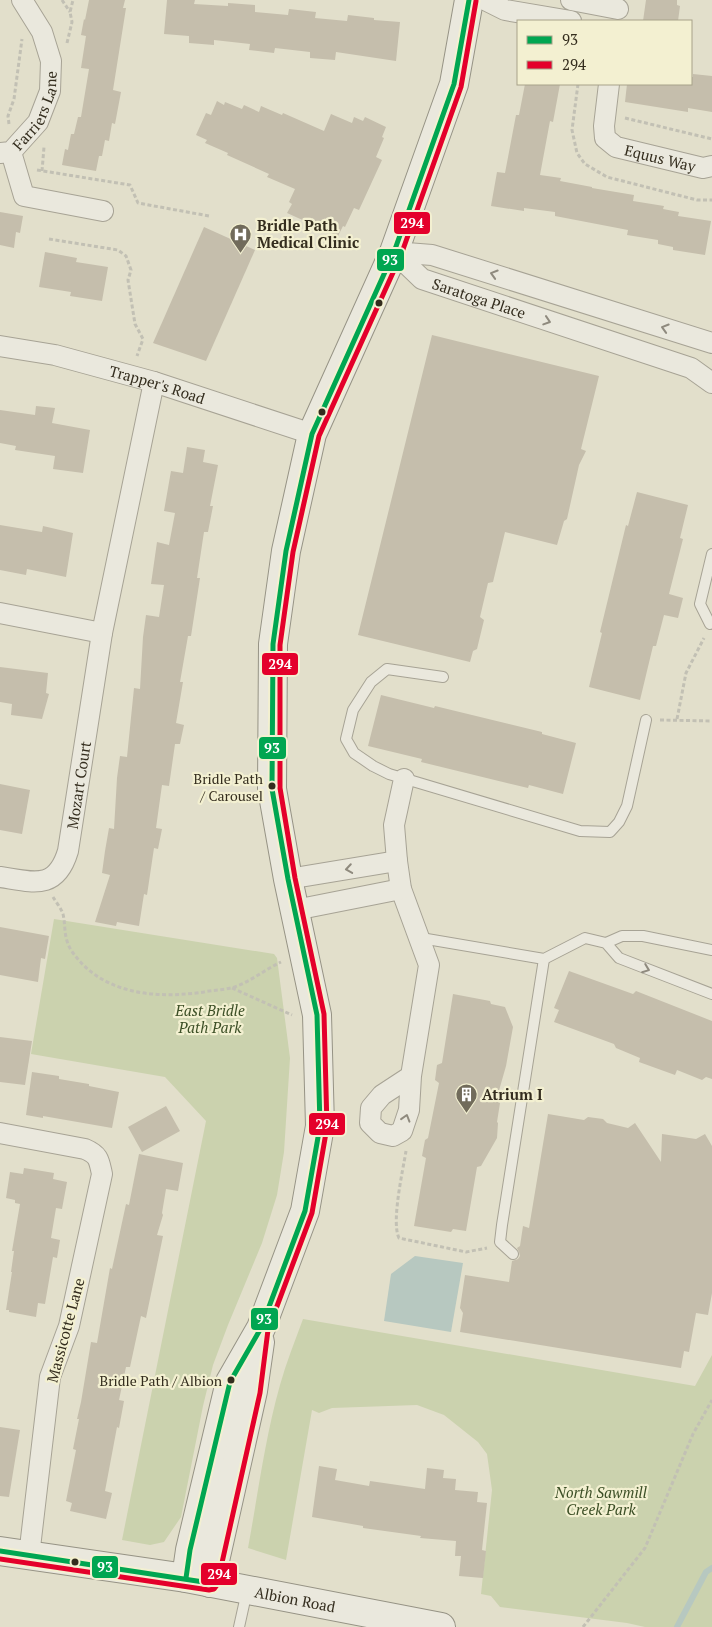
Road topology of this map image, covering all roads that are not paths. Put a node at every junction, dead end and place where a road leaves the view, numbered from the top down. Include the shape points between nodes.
1 (22, 0) edge
2 (469, 0) edge
3 (485, 0) edge
4 (571, 0) edge
5 (618, 10) edge
6 (565, 20) edge
7 (608, 85) edge
8 (6, 153) edge
9 (712, 166) edge
10 (103, 211) dead end
11 (394, 252) junction
12 (712, 343) edge
13 (0, 346) edge
14 (154, 382) junction
15 (712, 383) edge
16 (312, 434) junction
17 (712, 554) edge
18 (0, 613) edge
19 (710, 624) road end
20 (102, 633) junction
21 (443, 677) dead end
22 (646, 720) road end
23 (404, 779) junction
24 (397, 861) junction
25 (0, 877) edge
26 (288, 879) junction
27 (401, 889) junction
28 (296, 910) junction
29 (421, 938) junction
30 (606, 943) junction
31 (712, 950) edge
32 (544, 959) junction
33 (712, 994) edge
34 (411, 1076) junction
35 (10, 1135) edge
36 (513, 1254) dead end
37 (0, 1551) edge
38 (28, 1556) junction
39 (198, 1581) junction
40 (247, 1590) junction
41 (239, 1627) edge
42 (441, 1627) edge

1 - 8 street, Farriers Lane via 42,32 50,61 50,91 38,122
2 - 11 street via 454,84
3 - 6 street via 505,10
4 - 5 street
7 - 9 street, Equus Way via 604,126 606,138 616,147 703,168
8 - 10 street via 24,196
12 -> 11 street, Saratoga Place via 432,255
11 -> 15 street, Saratoga Place via 422,279 691,368
11 - 16 street
13 - 14 street, Trapper's Road via 55,355
14 - 16 street, Trapper's Road
14 - 20 street, Mozart Court
16 - 26 street via 286,550 273,644 272,789
17 - 19 lane via 700,604
18 - 20 street
20 - 25 street, Mozart Court via 64,864 44,882
21 - 23 lane via 387,669 371,682 353,710 346,740 354,753 373,766
22 - 23 lane via 627,806 610,832 580,831
23 - 24 street via 394,825
24 -> 26 street
24 - 27 street
26 - 28 street
27 - 28 street
27 - 29 street
28 - 39 street via 317,1015 320,1126 305,1211 261,1328 253,1391
29 - 32 lane
29 - 34 street via 430,965
30 - 31 lane via 622,936 643,936
30 - 32 lane via 585,938
30 -> 33 lane via 620,958
32 - 36 lane via 500,1242
34 -> 34 street via 382,1095 370,1108 370,1123 380,1133 393,1136 402,1131 409,1110
35 - 38 street, Massicotte Lane via 85,1149 94,1153 102,1174 69,1326 50,1377
37 - 38 street, Albion Road
38 - 39 street, Albion Road
39 - 40 street, Albion Road
40 - 41 lane
40 - 42 street, Albion Road

